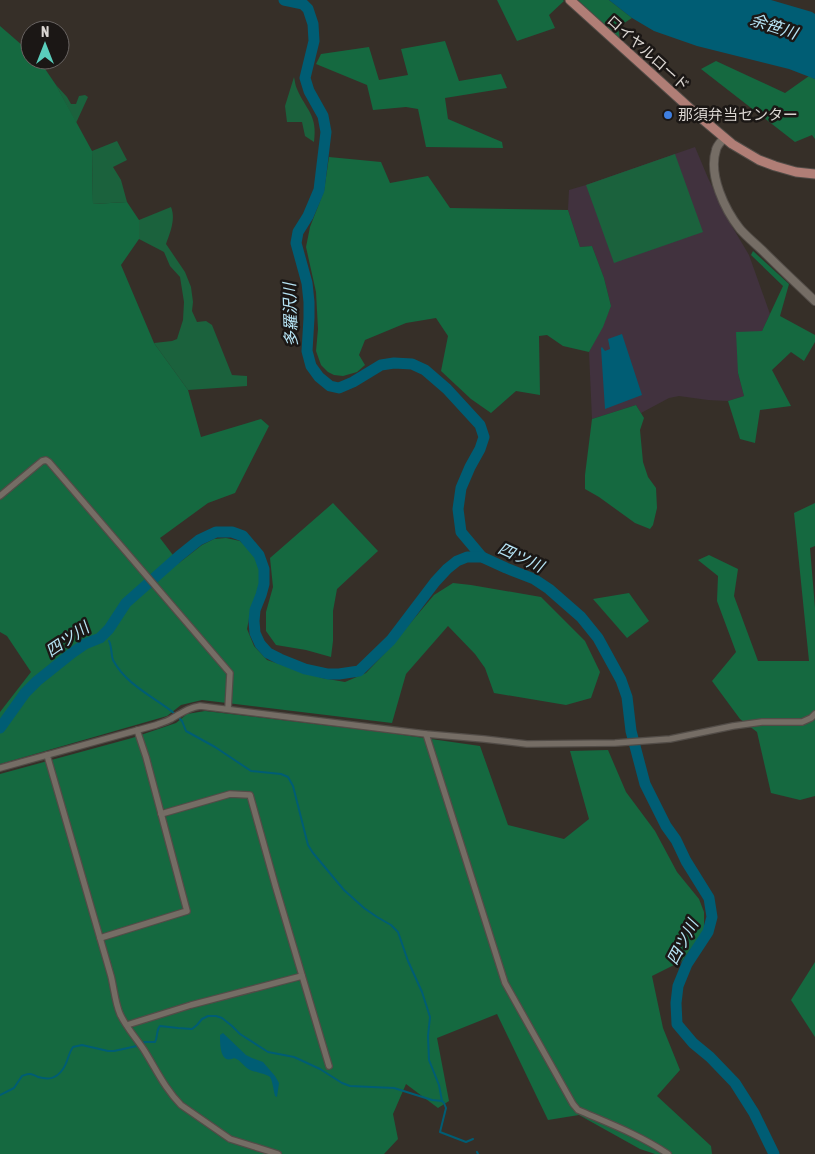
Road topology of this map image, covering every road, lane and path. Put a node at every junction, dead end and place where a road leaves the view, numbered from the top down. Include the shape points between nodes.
1 (570, 0) edge
2 (724, 138) junction
3 (815, 174) edge
4 (815, 301) edge
5 (0, 496) edge
6 (228, 709) junction
7 (815, 714) edge
8 (137, 730) junction
9 (426, 734) junction
10 (47, 755) junction
11 (0, 768) edge
12 (161, 814) junction
13 (100, 938) junction
14 (302, 976) junction
15 (127, 1025) junction
16 (329, 1066) dead end
17 (278, 1154) edge
18 (668, 1154) edge

1 - 2 main road, ロイヤルロード
2 - 3 main road, ロイヤルロード via 759,160 796,172
2 - 4 street via 715,152 715,175 732,216 748,236
5 - 6 street via 42,462 49,462 230,672
6 - 8 street via 192,707 171,719
6 - 9 street
7 - 9 street via 802,722 762,722 654,740 527,744
8 - 10 street
8 - 12 street
9 - 18 street via 505,983 573,1104 578,1110 642,1138
10 - 11 street
10 - 13 street
12 - 13 street via 187,911
12 - 14 street via 230,794 250,795
13 - 15 street via 120,1012
14 - 15 street
14 - 16 street
15 - 17 street via 156,1072 182,1105 230,1139

